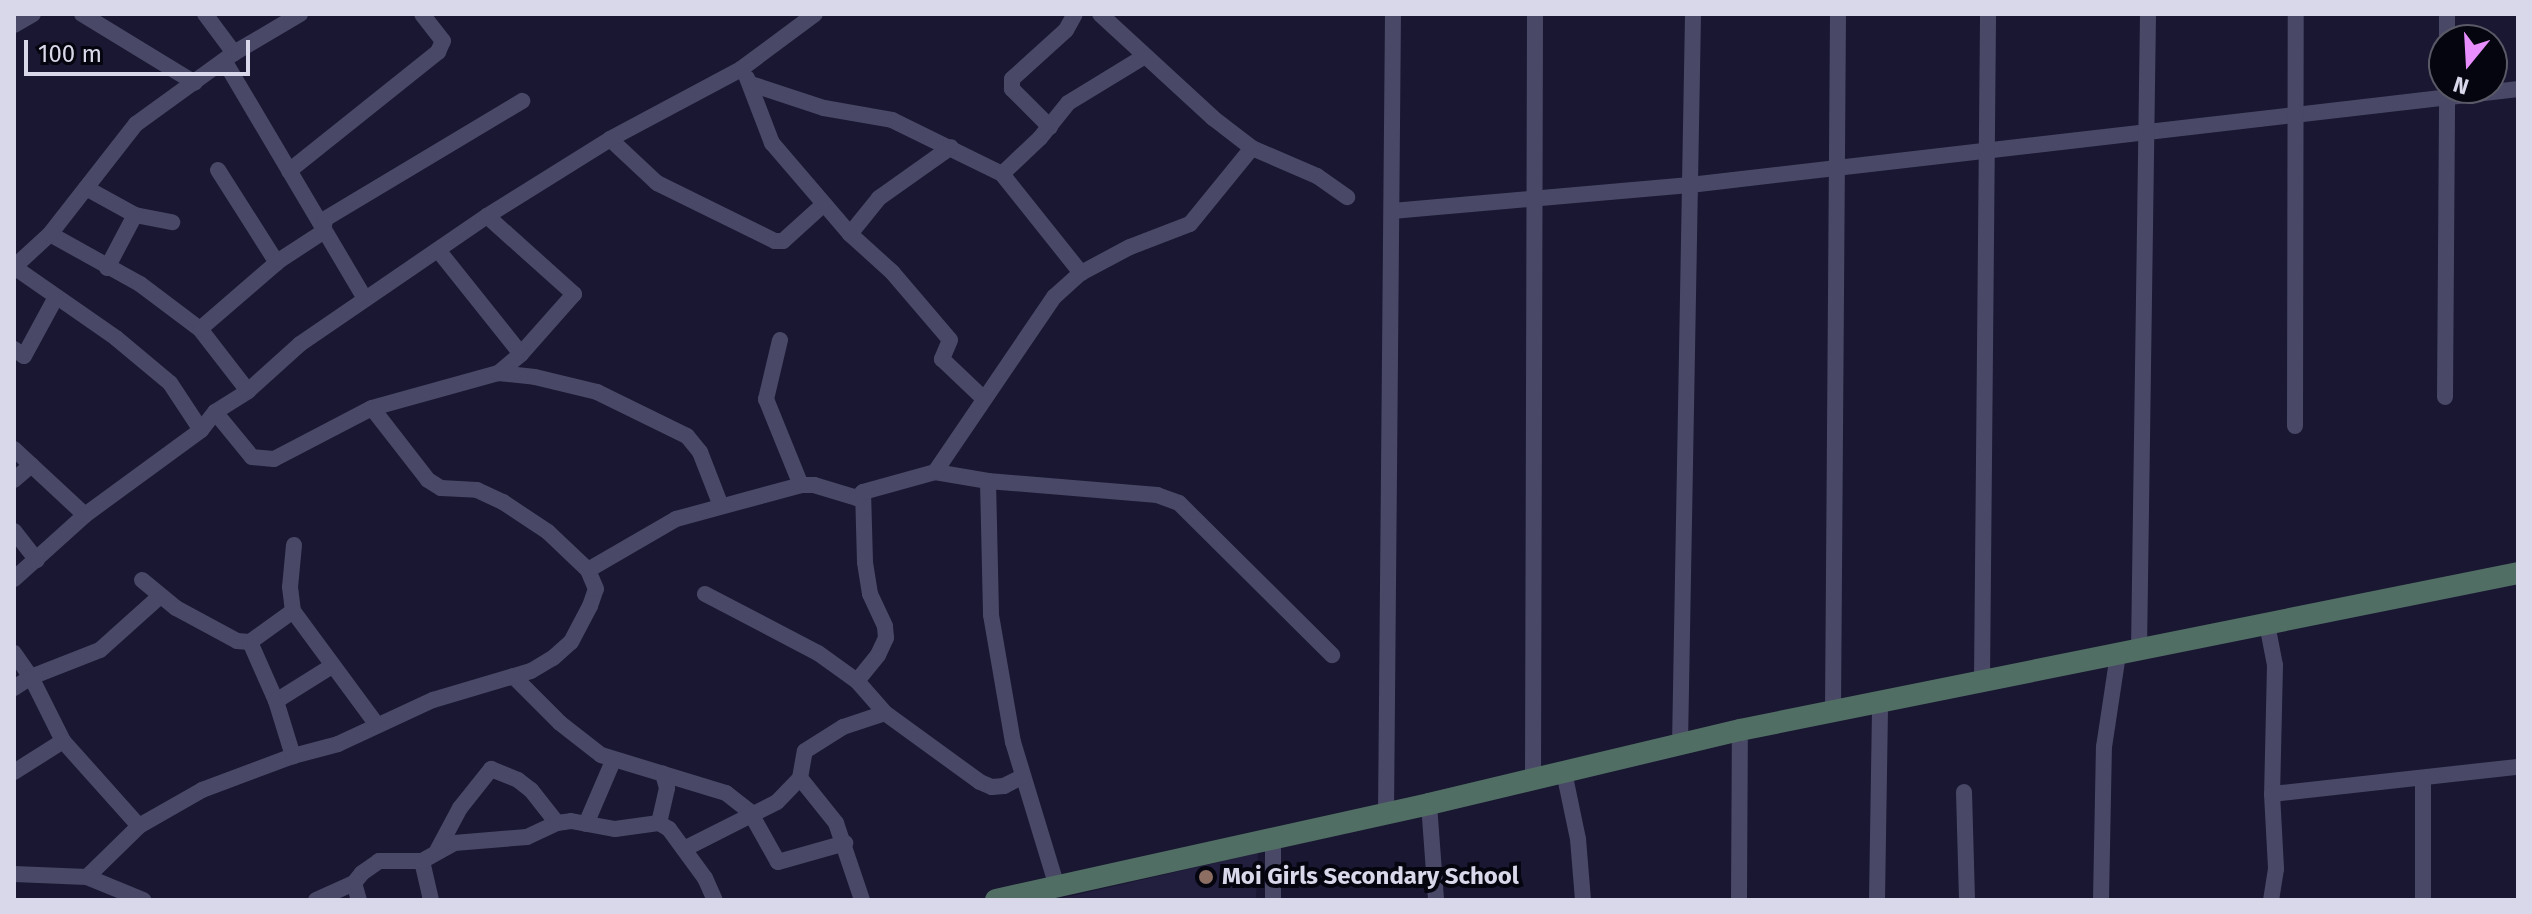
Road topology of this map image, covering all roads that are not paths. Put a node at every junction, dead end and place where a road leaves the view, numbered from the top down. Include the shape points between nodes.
1 (33, 14) edge
2 (82, 14) edge
3 (205, 14) edge
4 (300, 14) edge
5 (422, 14) edge
6 (815, 14) edge
7 (1075, 14) edge
8 (1100, 14) edge
9 (1393, 14) edge
10 (1535, 14) edge
11 (1693, 14) edge
12 (1838, 14) edge
13 (1988, 14) edge
14 (2148, 14) edge
15 (2296, 14) edge
16 (14, 25) edge
17 (1145, 56) junction
18 (230, 58) junction
19 (741, 69) junction
20 (195, 83) junction
21 (751, 84) junction
22 (2428, 96) edge
23 (522, 101) dead end
24 (2447, 104) edge
25 (2296, 115) junction
26 (1050, 127) junction
27 (2146, 132) junction
28 (610, 139) junction
29 (951, 147) junction
30 (1252, 148) junction
31 (1987, 151) junction
32 (1837, 168) junction
33 (218, 170) dead end
34 (289, 171) junction
35 (1002, 174) junction
36 (1690, 185) junction
37 (86, 188) junction
38 (1347, 197) dead end
39 (1534, 200) junction
40 (824, 204) junction
41 (1392, 211) junction
42 (135, 215) junction
43 (487, 216) junction
44 (172, 222) dead end
45 (323, 232) junction
46 (50, 234) junction
47 (850, 234) junction
48 (438, 250) junction
49 (277, 263) junction
50 (107, 268) junction
51 (16, 273) edge
52 (1081, 273) junction
53 (56, 297) junction
54 (365, 299) junction
55 (200, 329) junction
56 (780, 340) dead end
57 (521, 354) junction
58 (17, 356) edge
59 (498, 373) junction
60 (248, 391) junction
61 (2445, 397) dead end
62 (983, 398) junction
63 (372, 408) junction
64 (215, 412) junction
65 (2295, 426) dead end
66 (201, 430) junction
67 (14, 449) edge
68 (31, 465) junction
69 (935, 472) junction
70 (14, 480) edge
71 (988, 481) junction
72 (801, 485) junction
73 (863, 492) junction
74 (721, 506) junction
75 (85, 515) junction
76 (14, 531) edge
77 (294, 545) dead end
78 (37, 560) junction
79 (588, 570) junction
80 (2518, 573) edge
81 (14, 579) edge
82 (142, 580) dead end
83 (705, 594) dead end
84 (159, 597) junction
85 (293, 611) junction
86 (2267, 624) junction
87 (250, 642) junction
88 (14, 653) edge
89 (2128, 653) junction
90 (1332, 655) dead end
91 (332, 666) junction
92 (513, 676) junction
93 (31, 677) junction
94 (1982, 680) junction
95 (857, 681) junction
96 (14, 688) edge
97 (276, 701) junction
98 (1880, 705) junction
99 (1833, 712) junction
100 (885, 713) junction
101 (377, 725) junction
102 (1740, 730) junction
103 (63, 741) junction
104 (1680, 745) junction
105 (293, 756) junction
106 (613, 761) junction
107 (2518, 767) edge
108 (15, 771) edge
109 (1564, 772) junction
110 (663, 774) junction
111 (1022, 777) junction
112 (800, 778) junction
113 (1533, 779) junction
114 (2423, 780) junction
115 (1964, 792) dead end
116 (2272, 794) junction
117 (1429, 804) junction
118 (750, 812) junction
119 (1386, 814) junction
120 (557, 823) junction
121 (659, 823) junction
122 (586, 824) junction
123 (139, 826) junction
124 (1273, 840) junction
125 (845, 843) junction
126 (684, 849) junction
127 (429, 857) junction
128 (14, 874) edge
129 (87, 877) junction
130 (354, 883) junction
131 (1057, 887) junction
132 (143, 900) edge
133 (316, 900) edge
134 (359, 900) edge
135 (431, 900) edge
136 (715, 900) edge
137 (862, 900) edge
138 (996, 900) edge
139 (1273, 900) edge
140 (1436, 900) edge
141 (1583, 900) edge
142 (1739, 900) edge
143 (1877, 900) edge
144 (1967, 900) edge
145 (2101, 900) edge
146 (2271, 900) edge
147 (2423, 900) edge

1 - 16 street
2 - 20 street
3 - 18 street
4 - 18 street
5 - 34 street via 443,41 438,52
6 - 19 street
7 - 26 street via 1066,30 1012,79 1012,89
8 - 17 street
9 - 41 street
10 - 39 street
11 - 36 street
12 - 32 street
13 - 31 street
14 - 27 street
15 - 25 street
17 - 26 street via 1068,103
17 - 30 street
18 - 20 street
18 - 34 street
19 - 21 street
19 - 28 street
20 - 37 street via 136,124
21 - 29 street via 824,108 892,120
21 - 40 street via 772,143
22 - 25 street
23 - 45 street via 325,219
24 - 61 street
25 - 27 street
25 - 65 street
26 - 35 street
27 - 31 street
27 - 89 street
28 - 40 street via 657,183 775,241 783,241
28 - 43 street
29 - 35 street
29 - 47 street via 879,198
30 - 38 street via 1317,176
30 - 52 street via 1190,224
31 - 32 street
31 - 94 street
32 - 36 street
32 - 99 street
33 - 49 street
34 - 45 street
35 - 52 street
36 - 39 street
36 - 104 street
37 - 42 street
37 - 46 street
39 - 41 street
39 - 113 street
40 - 47 street
41 - 119 street
42 - 44 street
42 - 50 street
43 - 48 street
43 - 57 street via 574,294
45 - 49 street
45 - 54 street
46 - 50 street
46 - 51 street
47 - 62 street via 892,272 950,340 942,359
48 - 54 street
48 - 57 street
49 - 55 street
50 - 55 street via 140,284
51 - 53 street
52 - 62 street via 1041,312
53 - 58 street
53 - 66 street via 170,383
54 - 60 street via 300,344
55 - 60 street
56 - 72 street via 766,399
57 - 59 street
59 - 63 street
59 - 74 street via 577,385 687,436 700,452
60 - 64 street
62 - 69 street
63 - 64 street via 274,459 252,457
63 - 79 street via 428,480 441,488 477,490 503,502 548,532
64 - 66 street
66 - 75 street
67 - 68 street
68 - 70 street
68 - 75 street
69 - 71 street
69 - 73 street
71 - 90 street via 1157,495 1179,503
71 - 111 street via 991,615
72 - 73 street via 857,498
72 - 74 street
73 - 95 street via 870,594 886,638
74 - 79 street via 676,519
75 - 78 street
76 - 78 street
77 - 85 street
78 - 81 street
79 - 92 street via 596,589 571,642 542,664
80 - 86 main road
82 - 84 street
83 - 95 street via 792,637
84 - 87 street via 220,634
84 - 93 street via 100,650
85 - 87 street
85 - 91 street
86 - 89 main road
86 - 116 street via 2275,665
87 - 97 street
88 - 93 street
89 - 94 main road
89 - 145 street via 2104,747
91 - 97 street
91 - 101 street
92 - 101 street via 433,700
92 - 106 street via 581,741
93 - 96 street
93 - 103 street
94 - 98 main road
95 - 100 street
97 - 105 street
98 - 99 main road
98 - 143 street
99 - 102 main road
100 - 111 street via 980,782 1004,786
100 - 112 street via 843,727 805,751
101 - 105 street via 338,744
102 - 104 main road
102 - 142 street
103 - 108 street
103 - 123 street
104 - 109 main road
105 - 123 street via 202,790
106 - 110 street
106 - 122 street
107 - 114 street
109 - 113 main road
109 - 141 street via 1580,850
110 - 118 street via 726,793
110 - 121 street via 667,788
111 - 131 street
112 - 118 street via 777,802
112 - 125 street
113 - 117 main road
114 - 116 street
114 - 147 street
115 - 144 street
116 - 146 street via 2276,869
117 - 119 main road
117 - 140 street
118 - 125 street via 778,862
118 - 126 street
119 - 124 main road
120 - 122 street
120 - 127 street via 527,837 469,841
120 - 127 street via 531,790 491,769
121 - 122 street via 615,829
121 - 126 street
123 - 129 street
124 - 131 main road
124 - 139 street
125 - 137 street
126 - 136 street
127 - 130 street via 379,861
127 - 135 street
128 - 129 street
129 - 132 street
130 - 133 street
130 - 134 street
131 - 138 main road

